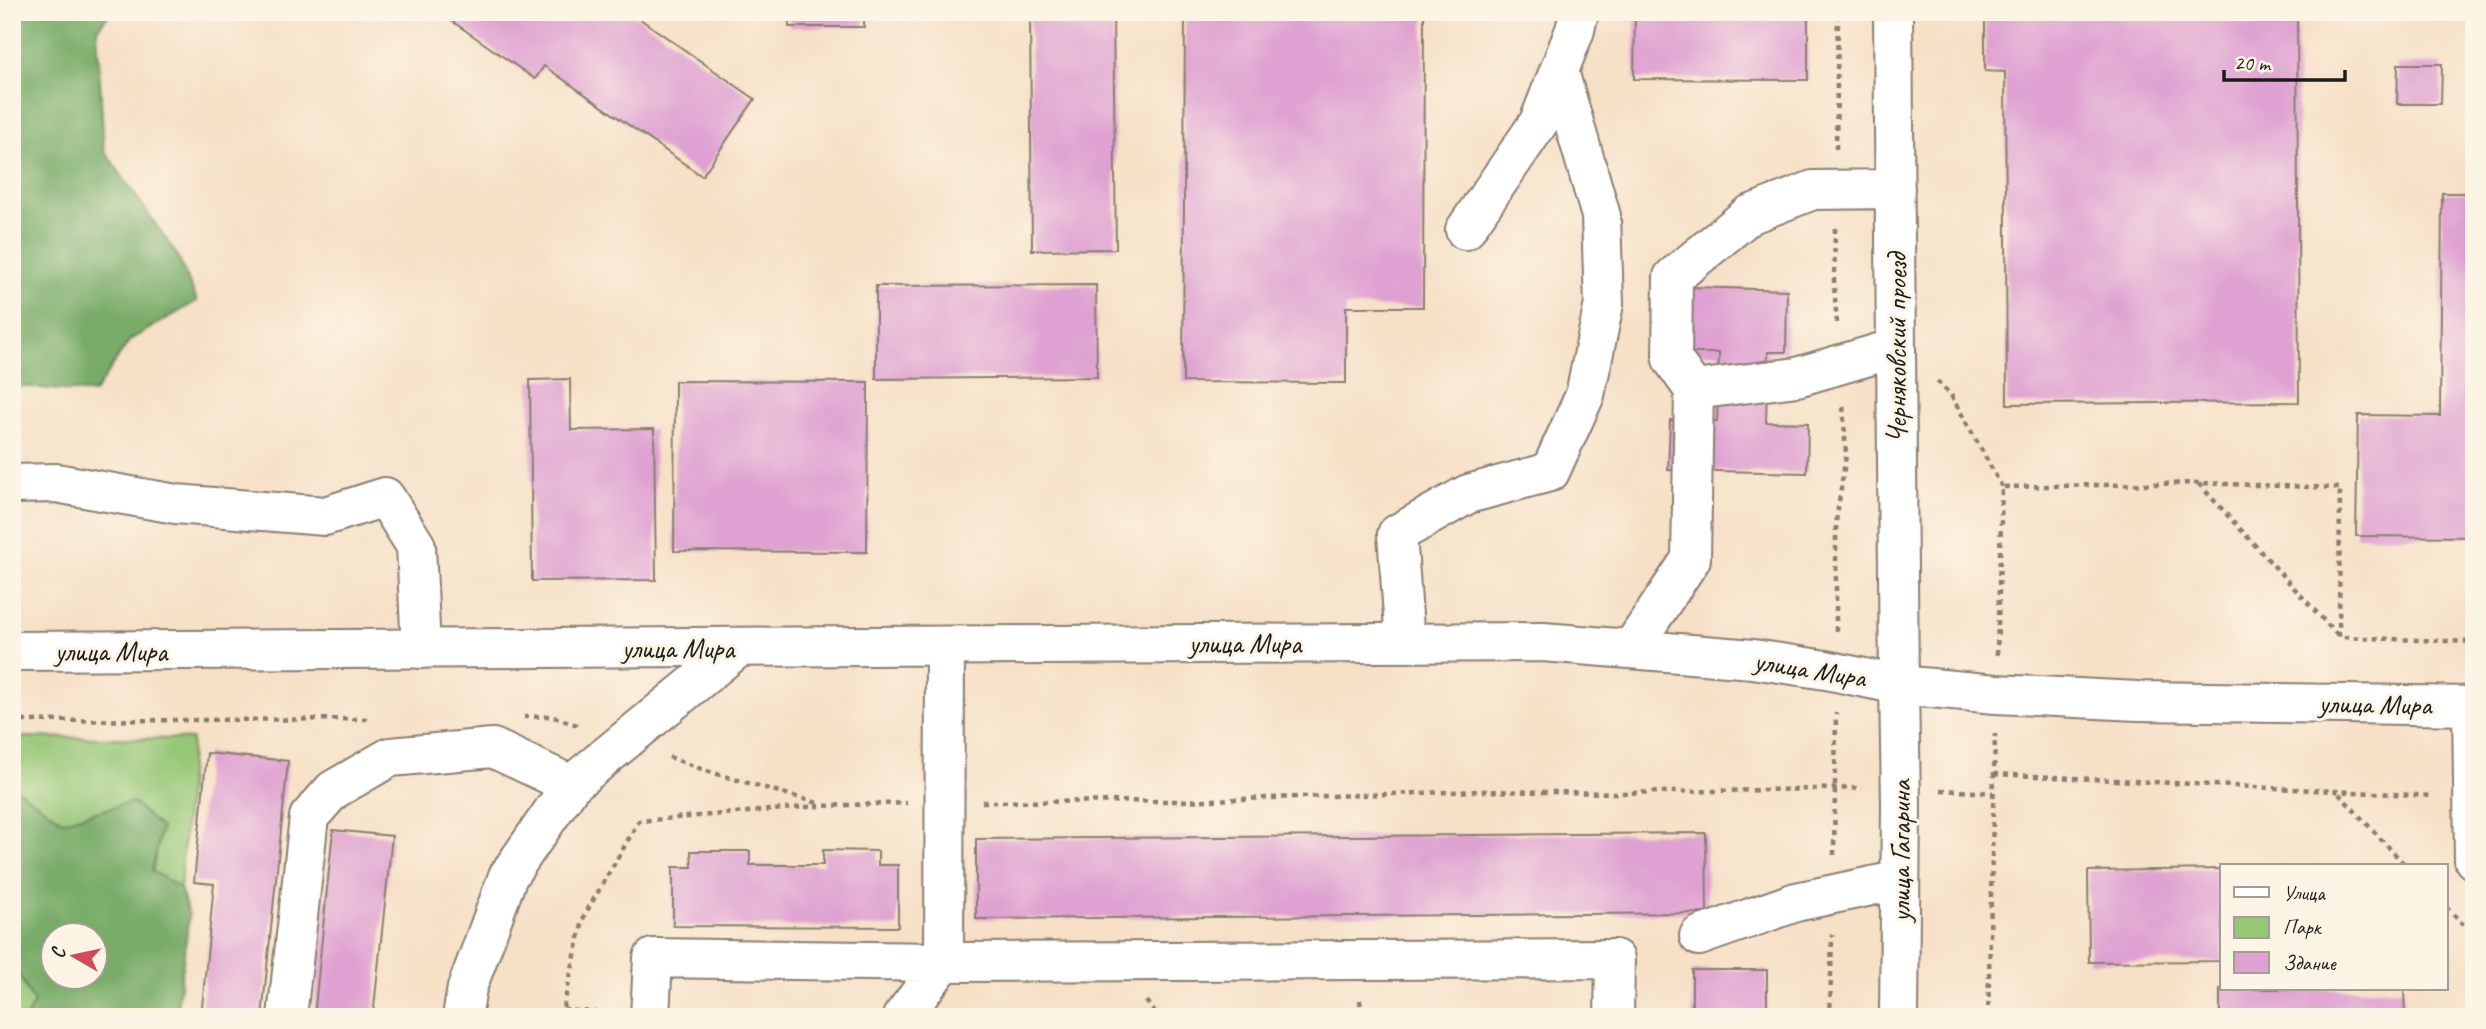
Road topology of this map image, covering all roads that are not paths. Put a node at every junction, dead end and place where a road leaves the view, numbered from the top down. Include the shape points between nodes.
1 (1579, 12) edge
2 (1893, 12) edge
3 (1559, 71) junction
4 (1895, 189) junction
5 (1465, 230) dead end
6 (1896, 345) junction
7 (1694, 390) junction
8 (12, 485) edge
9 (1405, 643) junction
10 (738, 648) junction
11 (945, 648) junction
12 (421, 649) junction
13 (1631, 649) junction
14 (12, 651) edge
15 (1899, 685) junction
16 (2473, 706) edge
17 (571, 786) junction
18 (2474, 860) edge
19 (1900, 880) junction
20 (1699, 936) dead end
21 (944, 962) junction
22 (287, 1017) edge
23 (462, 1017) edge
24 (650, 1017) edge
25 (902, 1017) edge
26 (1614, 1017) edge
27 (1899, 1017) edge

1 - 3 main road
2 - 4 main road, Черняковский проезд
3 - 5 main road via 1539,122
3 - 9 main road via 1601,216 1604,304 1585,395 1550,472 1468,494 1397,534
4 - 6 main road, Черняковский проезд
4 - 7 main road via 1813,190 1749,215 1673,277 1672,359
6 - 7 main road via 1797,377
6 - 15 main road, Черняковский проезд
7 - 13 main road via 1691,559
8 - 12 main road via 56,483 176,503 325,516 385,496 416,546
9 - 11 main road, улица Мира
9 - 13 main road, улица Мира via 1543,642
10 - 11 main road, улица Мира
10 - 12 main road, улица Мира
10 - 17 main road
11 - 21 main road
12 - 14 main road, улица Мира
13 - 15 main road, улица Мира via 1753,659
15 - 16 main road, улица Мира via 2138,701
15 - 19 main road, улица Гагарина
16 - 18 main road
17 - 22 main road via 493,748 390,757 333,790 309,817
17 - 23 main road via 508,876 467,988
19 - 20 main road via 1796,902
19 - 27 main road, улица Гагарина
21 - 24 main road via 653,958
21 - 25 main road
21 - 26 main road via 1615,959

